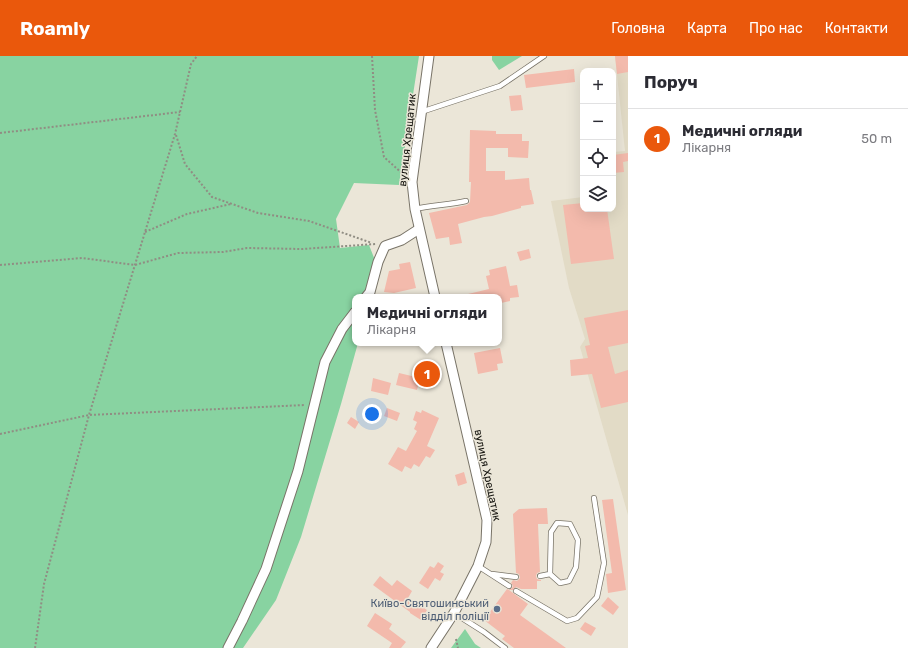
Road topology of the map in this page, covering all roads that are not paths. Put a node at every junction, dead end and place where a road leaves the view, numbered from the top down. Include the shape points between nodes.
1 (428, 56) edge
2 (544, 56) edge
3 (421, 112) junction
4 (466, 201) dead end
5 (415, 210) junction
6 (419, 229) junction
7 (368, 294) edge
8 (434, 294) edge
9 (352, 316) edge
10 (447, 346) edge
11 (594, 498) dead end
12 (478, 566) junction
13 (491, 574) junction
14 (550, 574) junction
15 (540, 576) dead end
16 (516, 577) dead end
17 (509, 586) dead end
18 (516, 591) dead end
19 (454, 613) junction
20 (228, 648) edge
21 (431, 648) edge
22 (505, 648) edge

1 - 3 street, вулиця Хрещатик
2 - 3 lane via 500,86
3 - 5 street, вулиця Хрещатик via 412,182
4 - 5 lane
5 - 6 street, вулиця Хрещатик
6 - 7 street via 402,240 385,246
6 - 8 street, вулиця Хрещатик
9 - 20 street via 342,329 325,362 298,471 266,569
10 - 12 street, вулиця Хрещатик via 488,520 486,542
11 - 18 lane via 604,563 597,597 577,618 567,621
12 - 13 lane
12 - 19 street, вулиця Хрещатик
13 - 16 lane
13 - 17 lane
14 - 14 lane via 551,532 557,524 570,524 578,540 576,567 570,581 560,583
14 - 15 lane
19 - 21 street, вулиця Хрещатик
19 - 22 lane

